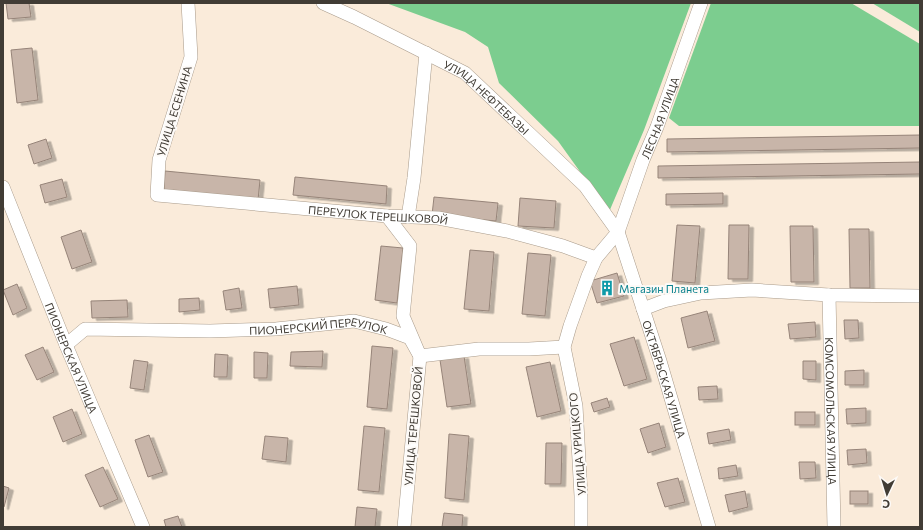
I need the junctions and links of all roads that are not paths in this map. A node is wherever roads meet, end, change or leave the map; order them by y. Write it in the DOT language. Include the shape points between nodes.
graph roads {
  1 [pos="188,3"];
  2 [pos="323,3"];
  3 [pos="701,3"];
  4 [pos="426,53"];
  5 [pos="3,186"];
  6 [pos="156,195"];
  7 [pos="387,216"];
  8 [pos="408,217"];
  9 [pos="618,232"];
  10 [pos="596,258"];
  11 [pos="829,295"];
  12 [pos="920,296"];
  13 [pos="643,309"];
  14 [pos="66,345"];
  15 [pos="564,347"];
  16 [pos="420,356"];
  17 [pos="144,527"];
  18 [pos="404,527"];
  19 [pos="581,527"];
  20 [pos="709,527"];
  21 [pos="834,527"];
  1 -- 6 [label="street, УЛИЦА ЕСЕНИНА" via="191,57 159,160"];
  2 -- 4 [label="street, УЛИЦА НЕФТЕБАЗЫ"];
  3 -- 9 [label="street, ЛЕСНАЯ УЛИЦА"];
  4 -- 8 [label="street"];
  4 -- 9 [label="street, УЛИЦА НЕФТЕБАЗЫ" via="465,73 585,186"];
  5 -- 14 [label="street, ПИОНЕРСКАЯ УЛИЦА"];
  6 -- 7 [label="street, ПЕРЕУЛОК ТЕРЕШКОВОЙ"];
  7 -- 8 [label="street, ПЕРЕУЛОК ТЕРЕШКОВОЙ"];
  7 -- 16 [label="street, УЛИЦА ТЕРЕШКОВОЙ" via="410,246 403,316"];
  8 -- 10 [label="street, ПЕРЕУЛОК ТЕРЕШКОВОЙ" via="438,218 507,232 563,246"];
  9 -- 10 [label="street, УЛИЦА УРИЦКОГО"];
  9 -- 13 [label="street, ОКТЯБРЬСКАЯ УЛИЦА"];
  10 -- 15 [label="street, УЛИЦА УРИЦКОГО"];
  11 -- 12 [label="street"];
  11 -- 13 [label="street" via="752,290 700,293 664,301"];
  11 -- 21 [label="street, КОМСОМОЛЬСКАЯ УЛИЦА"];
  13 -- 20 [label="street, ОКТЯБРЬСКАЯ УЛИЦА"];
  14 -- 16 [label="street, ПИОНЕРСКИЙ ПЕРЕУЛОК" via="85,329 210,331 354,321 410,338"];
  14 -- 17 [label="street, ПИОНЕРСКАЯ УЛИЦА"];
  15 -- 16 [label="street" via="478,349"];
  15 -- 19 [label="street, УЛИЦА УРИЦКОГО" via="576,406"];
  16 -- 18 [label="street, УЛИЦА ТЕРЕШКОВОЙ"];
}
